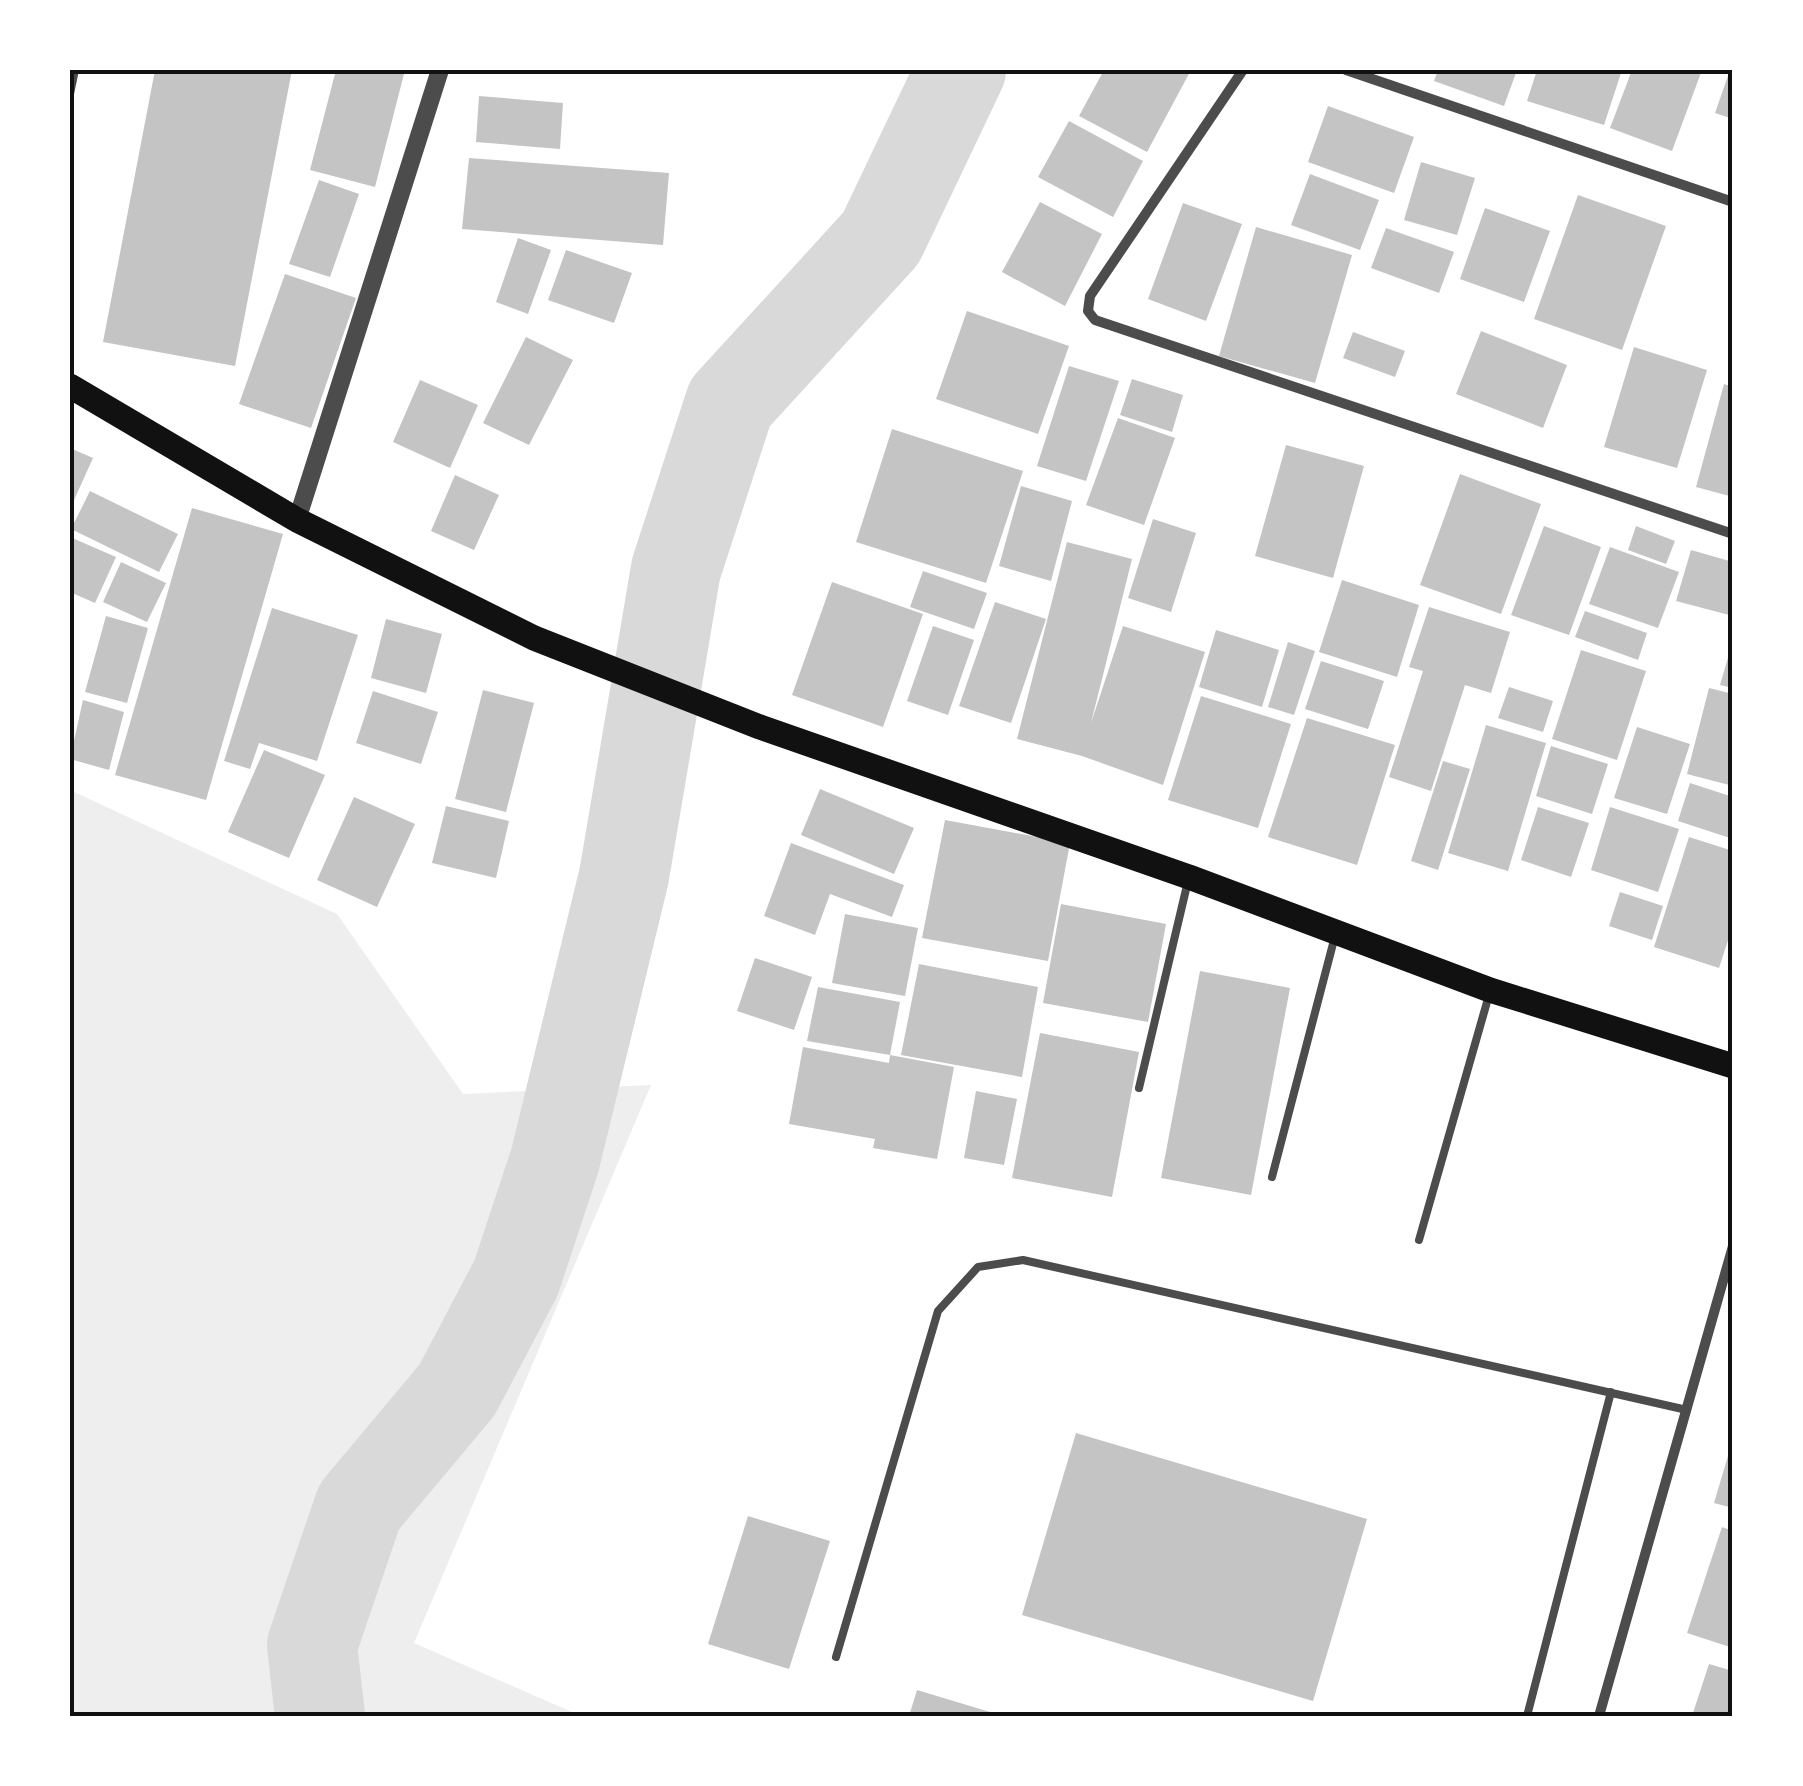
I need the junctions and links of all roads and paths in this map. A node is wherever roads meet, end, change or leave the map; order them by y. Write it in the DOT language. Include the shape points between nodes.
graph roads {
  1 [pos="75,70"];
  2 [pos="440,70"];
  3 [pos="1243,70"];
  4 [pos="1346,70"];
  5 [pos="70,94"];
  6 [pos="1733,202"];
  7 [pos="70,386"];
  8 [pos="297,520"];
  9 [pos="1733,534"];
  10 [pos="1189,877"];
  11 [pos="1336,932"];
  12 [pos="1490,990"];
  13 [pos="1733,1066"];
  14 [pos="1139,1088"];
  15 [pos="1272,1177"];
  16 [pos="1419,1240"];
  17 [pos="1733,1246"];
  18 [pos="1610,1392"];
  19 [pos="1687,1410"];
  20 [pos="836,1656"];
  21 [pos="1527,1716"];
  22 [pos="1599,1716"];
  1 -- 5 [label="lane"];
  2 -- 8 [label="street"];
  3 -- 9 [label="street" via="1090,296 1094,320"];
  4 -- 6 [label="street"];
  7 -- 8 [label="main road"];
  8 -- 10 [label="main road" via="534,638 760,727"];
  10 -- 11 [label="main road"];
  10 -- 14 [label="lane"];
  11 -- 12 [label="main road"];
  11 -- 15 [label="lane"];
  12 -- 13 [label="main road"];
  12 -- 16 [label="lane"];
  17 -- 19 [label="street"];
  18 -- 19 [label="lane"];
  18 -- 20 [label="lane" via="1023,1260 978,1267 938,1311"];
  18 -- 21 [label="lane"];
  19 -- 22 [label="street"];
}
